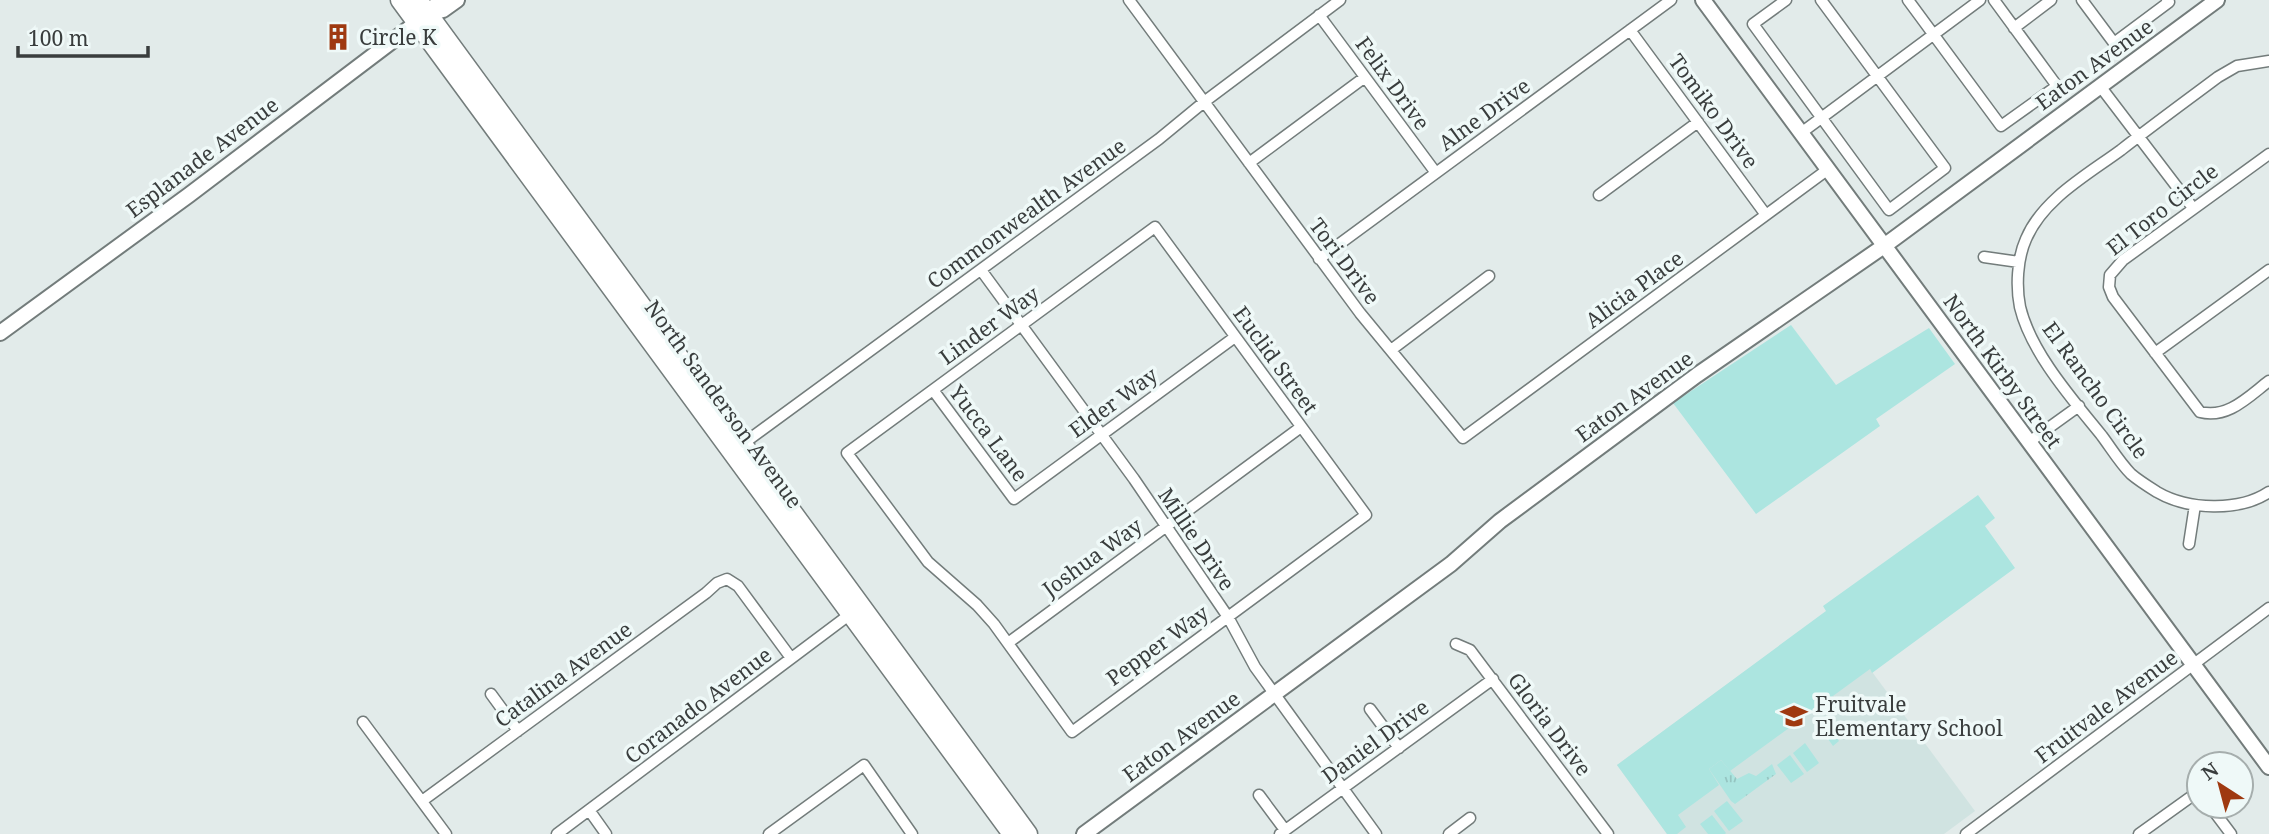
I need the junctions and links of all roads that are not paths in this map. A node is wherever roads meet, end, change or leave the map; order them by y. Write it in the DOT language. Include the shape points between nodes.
graph roads {
  1 [pos="400,0"];
  2 [pos="440,0"];
  3 [pos="457,0"];
  4 [pos="1129,0"];
  5 [pos="1340,0"];
  6 [pos="1671,0"];
  7 [pos="1703,0"];
  8 [pos="1786,0"];
  9 [pos="1821,0"];
  10 [pos="1908,0"];
  11 [pos="1980,0"];
  12 [pos="1994,0"];
  13 [pos="2051,0"];
  14 [pos="2082,0"];
  15 [pos="2167,0"];
  16 [pos="2217,0"];
  17 [pos="421,12"];
  18 [pos="1319,15"];
  19 [pos="2014,27"];
  20 [pos="1630,30"];
  21 [pos="1933,34"];
  22 [pos="2269,61"];
  23 [pos="1877,76"];
  24 [pos="1365,78"];
  25 [pos="2100,86"];
  26 [pos="1204,102"];
  27 [pos="1821,118"];
  28 [pos="1698,122"];
  29 [pos="1801,133"];
  30 [pos="2138,136"];
  31 [pos="2269,154"];
  32 [pos="1249,163"];
  33 [pos="1828,170"];
  34 [pos="1436,173"];
  35 [pos="1599,195"];
  36 [pos="2193,208"];
  37 [pos="1766,215"];
  38 [pos="1154,227"];
  39 [pos="1884,246"];
  40 [pos="1984,257"];
  41 [pos="1319,259"];
  42 [pos="2019,262"];
  43 [pos="981,270"];
  44 [pos="2269,270"];
  45 [pos="1489,276"];
  46 [pos="1022,325"];
  47 [pos="0,333"];
  48 [pos="1235,337"];
  49 [pos="1391,350"];
  50 [pos="2155,354"];
  51 [pos="2269,381"];
  52 [pos="933,390"];
  53 [pos="2079,406"];
  54 [pos="1301,427"];
  55 [pos="1102,434"];
  56 [pos="1463,438"];
  57 [pos="2029,442"];
  58 [pos="737,448"];
  59 [pos="2269,492"];
  60 [pos="1014,499"];
  61 [pos="2195,505"];
  62 [pos="1366,515"];
  63 [pos="1166,527"];
  64 [pos="2189,544"];
  65 [pos="2269,608"];
  66 [pos="856,610"];
  67 [pos="1228,617"];
  68 [pos="1008,643"];
  69 [pos="1456,644"];
  70 [pos="791,658"];
  71 [pos="2193,664"];
  72 [pos="1493,679"];
  73 [pos="491,694"];
  74 [pos="1274,694"];
  75 [pos="1370,709"];
  76 [pos="363,722"];
  77 [pos="518,731"];
  78 [pos="1399,748"];
  79 [pos="2269,767"];
  80 [pos="1342,789"];
  81 [pos="1259,794"];
  82 [pos="422,801"];
  83 [pos="2185,801"];
  84 [pos="589,810"];
  85 [pos="1470,818"];
  86 [pos="1283,832"];
  87 [pos="1972,832"];
  88 [pos="446,834"];
  89 [pos="556,834"];
  90 [pos="606,834"];
  91 [pos="769,834"];
  92 [pos="912,834"];
  93 [pos="1012,834"];
  94 [pos="1028,834"];
  95 [pos="1084,834"];
  96 [pos="1376,834"];
  97 [pos="1449,834"];
  98 [pos="1608,834"];
  99 [pos="2138,834"];
  1 -- 17 [label="highway, North Sanderson Avenue"];
  2 -- 17 [label="street, Esplanade Avenue"];
  3 -- 17 [label="street, Esplanade Avenue" via="443,10"];
  4 -- 26 [label="street, Tori Drive"];
  5 -- 18 [label="street, Commonwealth Avenue"];
  6 -- 20 [label="street, Alne Drive"];
  7 -- 29 [label="street, North Kirby Street"];
  8 -- 27 [label="street" via="1753,24"];
  9 -- 23 [label="street"];
  10 -- 21 [label="street"];
  11 -- 21 [label="street"];
  12 -- 19 [label="street"];
  13 -- 19 [label="street"];
  14 -- 15 [label="street" via="2114,43"];
  16 -- 25 [label="street, Eaton Avenue"];
  17 -- 47 [label="street, Esplanade Avenue" via="189,195"];
  17 -- 58 [label="highway, North Sanderson Avenue"];
  18 -- 24 [label="street, Felix Drive"];
  18 -- 26 [label="street, Commonwealth Avenue"];
  19 -- 21 [label="street" via="2057,86 2001,126"];
  20 -- 28 [label="street, Tomiko Drive"];
  20 -- 34 [label="street, Alne Drive"];
  21 -- 23 [label="street"];
  22 -- 30 [label="street, El Rancho Circle" via="2237,66"];
  23 -- 27 [label="street"];
  23 -- 27 [label="street" via="1945,168 1889,210"];
  24 -- 32 [label="street"];
  24 -- 34 [label="street, Felix Drive"];
  25 -- 30 [label="street"];
  25 -- 39 [label="street, Eaton Avenue"];
  26 -- 32 [label="street, Tori Drive"];
  26 -- 43 [label="street, Commonwealth Avenue"];
  27 -- 29 [label="street"];
  28 -- 35 [label="street"];
  28 -- 37 [label="street, Tomiko Drive"];
  29 -- 33 [label="street, North Kirby Street"];
  30 -- 36 [label="street"];
  30 -- 42 [label="street, El Rancho Circle" via="2056,197 2034,223"];
  31 -- 36 [label="street, El Toro Circle"];
  32 -- 41 [label="street, Tori Drive"];
  33 -- 37 [label="street, Alicia Place"];
  33 -- 39 [label="street, North Kirby Street"];
  34 -- 41 [label="street, Alne Drive"];
  36 -- 50 [label="street, El Toro Circle" via="2123,260 2110,275 2113,297"];
  37 -- 56 [label="street, Alicia Place"];
  38 -- 46 [label="street, Linder Way"];
  38 -- 48 [label="street, Euclid Street"];
  39 -- 57 [label="street, North Kirby Street"];
  39 -- 74 [label="street, Eaton Avenue" via="1686,383"];
  40 -- 42 [label="street"];
  41 -- 49 [label="street, Tori Drive"];
  42 -- 53 [label="street, El Rancho Circle" via="2025,321 2038,349"];
  43 -- 46 [label="street, Millie Drive"];
  43 -- 58 [label="street, Commonwealth Avenue"];
  44 -- 50 [label="street"];
  45 -- 49 [label="street"];
  46 -- 52 [label="street, Linder Way"];
  46 -- 55 [label="street, Millie Drive"];
  48 -- 54 [label="street, Euclid Street"];
  48 -- 55 [label="street, Elder Way"];
  49 -- 56 [label="street, Tori Drive"];
  50 -- 51 [label="street, El Toro Circle" via="2200,412 2225,412"];
  52 -- 60 [label="street, Yucca Lane"];
  52 -- 68 [label="street, Linder Way" via="847,453 920,553 985,613"];
  53 -- 57 [label="street"];
  53 -- 61 [label="street, El Rancho Circle" via="2131,473 2158,492"];
  54 -- 62 [label="street, Euclid Street"];
  54 -- 63 [label="street, Joshua Way"];
  55 -- 60 [label="street, Elder Way"];
  55 -- 63 [label="street, Millie Drive"];
  57 -- 71 [label="street, North Kirby Street"];
  58 -- 66 [label="highway, North Sanderson Avenue"];
  59 -- 61 [label="street, El Rancho Circle" via="2248,502"];
  61 -- 64 [label="street"];
  62 -- 67 [label="street, Pepper Way"];
  63 -- 67 [label="street, Millie Drive"];
  63 -- 68 [label="street, Joshua Way"];
  65 -- 71 [label="street, Fruitvale Avenue"];
  66 -- 70 [label="street, Coranado Avenue"];
  66 -- 93 [label="highway, North Sanderson Avenue"];
  66 -- 94 [label="highway, North Sanderson Avenue"];
  67 -- 68 [label="street, Pepper Way" via="1072,732"];
  67 -- 74 [label="street, Millie Drive"];
  69 -- 72 [label="street, Gloria Drive" via="1470,650"];
  70 -- 77 [label="street, Catalina Avenue" via="738,586 727,579"];
  70 -- 84 [label="street, Coranado Avenue"];
  71 -- 79 [label="street, North Kirby Street"];
  71 -- 87 [label="street, Fruitvale Avenue"];
  72 -- 78 [label="street, Daniel Drive"];
  72 -- 98 [label="street, Gloria Drive"];
  73 -- 77 [label="street"];
  74 -- 80 [label="street, Millie Drive"];
  74 -- 95 [label="street, Eaton Avenue"];
  75 -- 78 [label="street"];
  76 -- 82 [label="street"];
  77 -- 82 [label="street, Catalina Avenue"];
  78 -- 80 [label="street, Daniel Drive"];
  80 -- 86 [label="street, Daniel Drive"];
  80 -- 96 [label="street, Millie Drive"];
  81 -- 86 [label="street"];
  82 -- 88 [label="street"];
  83 -- 99 [label="street"];
  84 -- 89 [label="street, Coranado Avenue"];
  84 -- 90 [label="street"];
  85 -- 97 [label="street"];
  91 -- 92 [label="street" via="864,765"];
}
